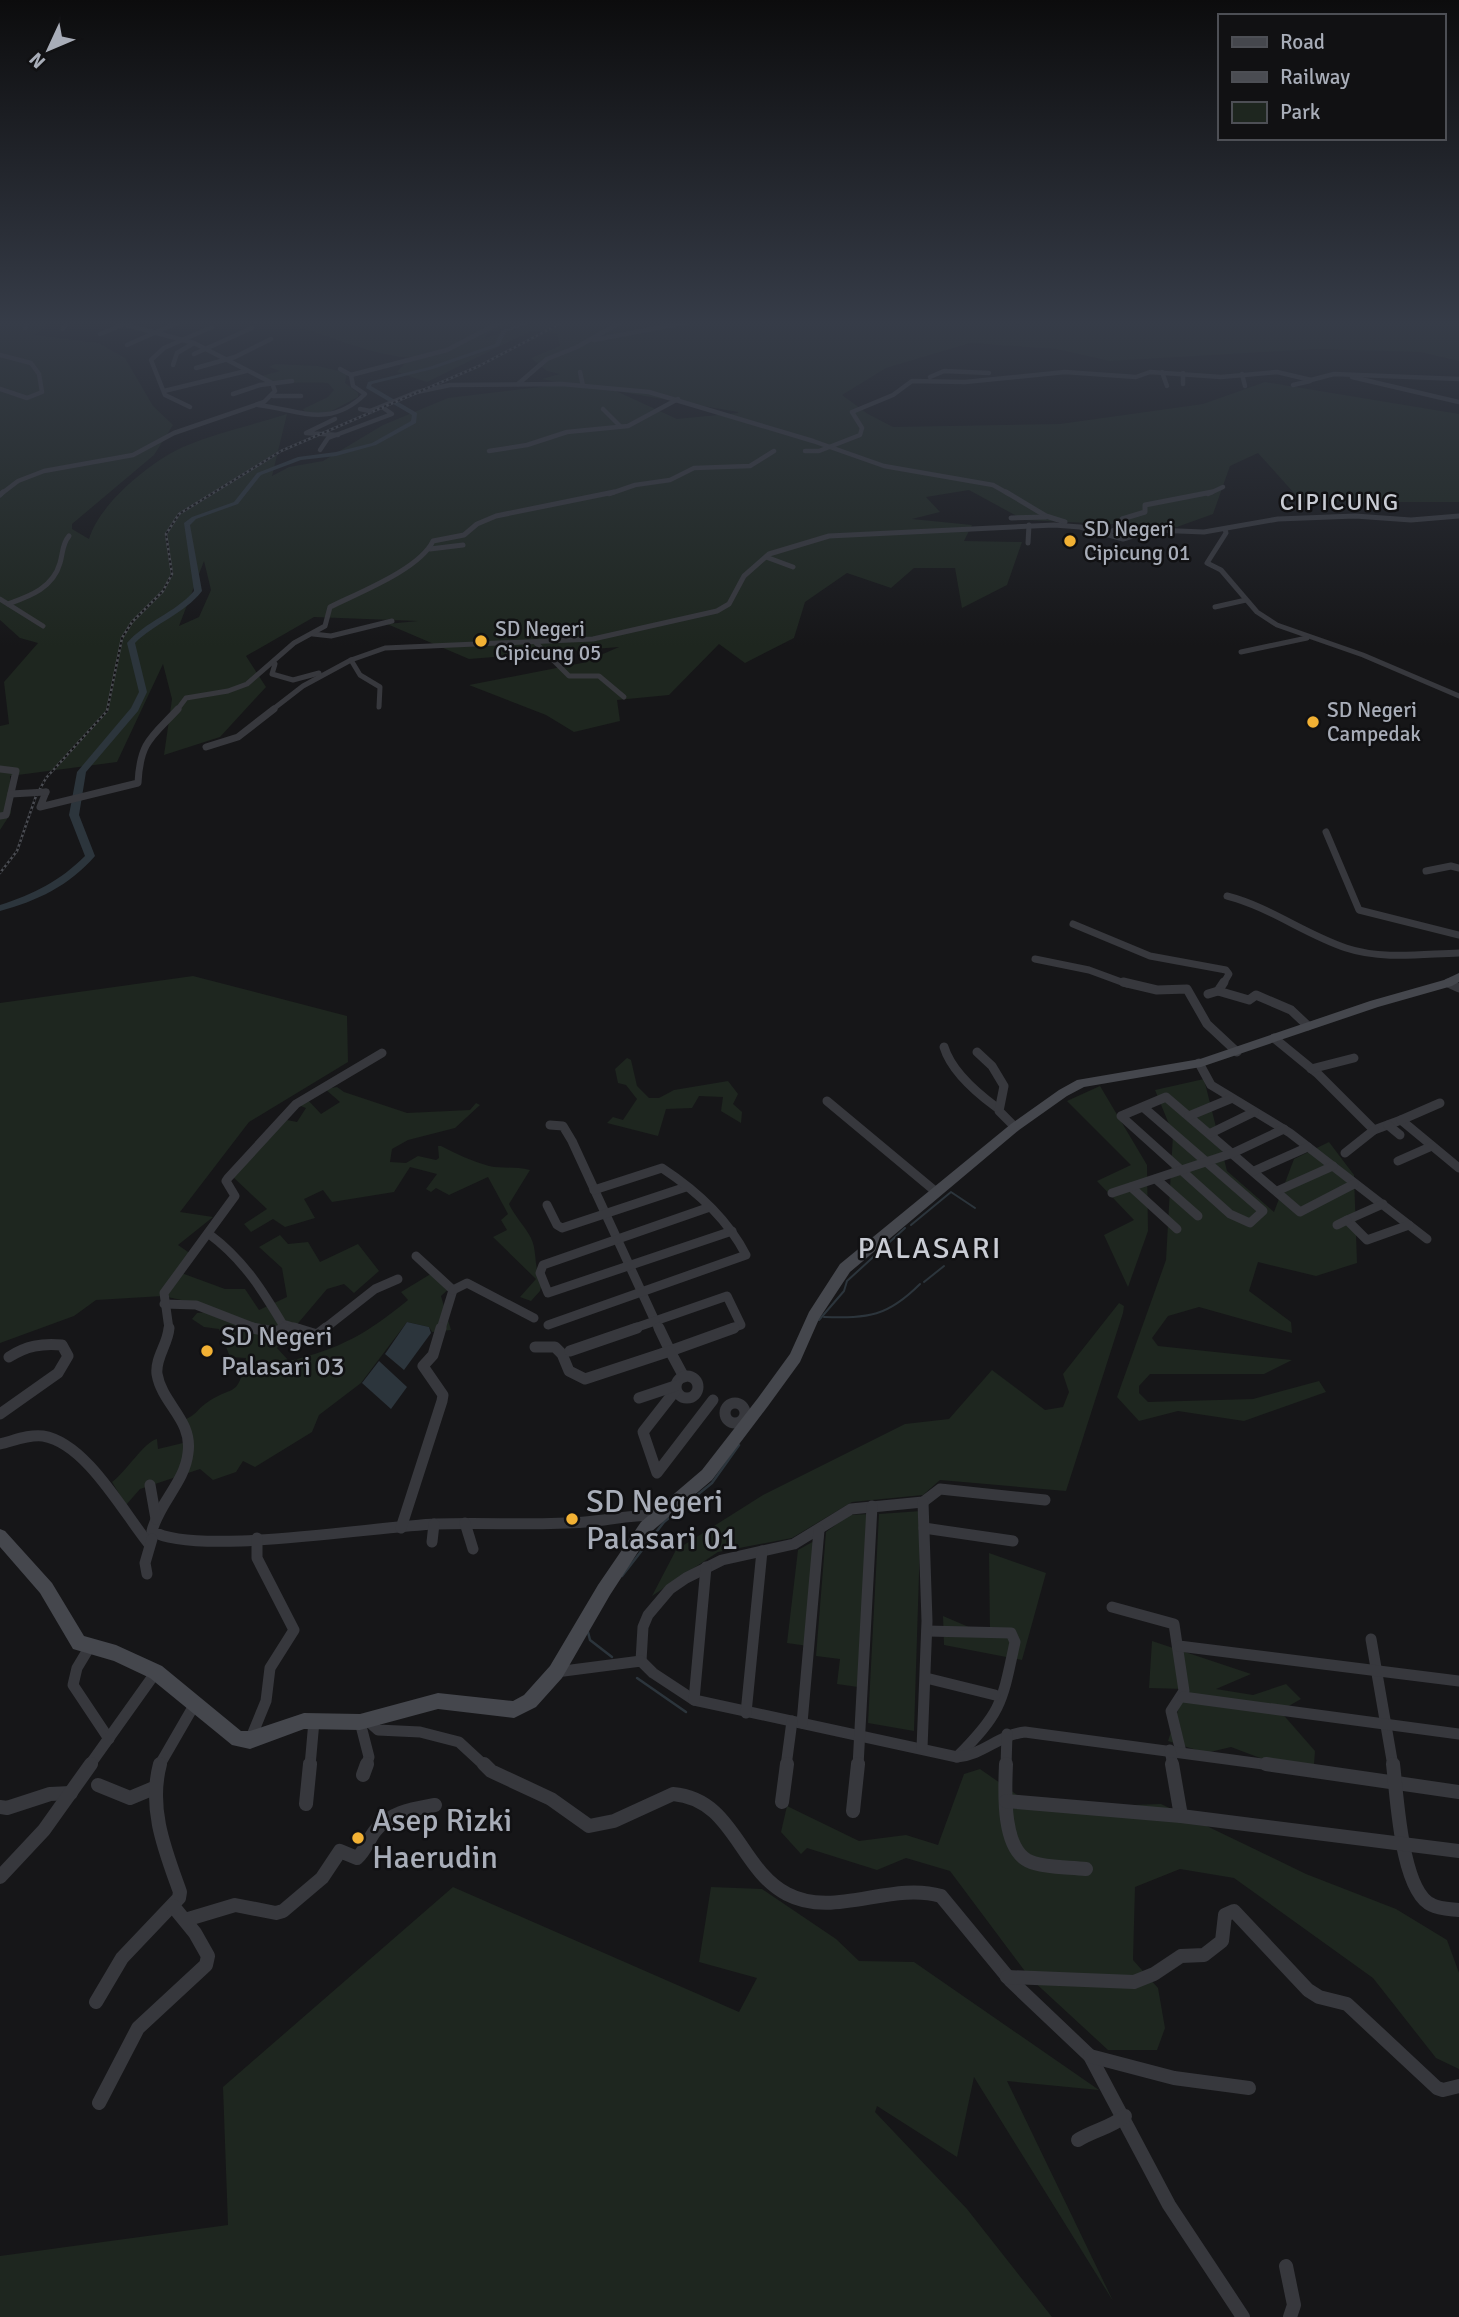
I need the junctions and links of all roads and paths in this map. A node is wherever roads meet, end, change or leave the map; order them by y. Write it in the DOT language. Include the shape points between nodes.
graph roads {
  1 [pos="183,430"];
  2 [pos="312,430"];
  3 [pos="351,430"];
  4 [pos="584,430"];
  5 [pos="777,430"];
  6 [pos="861,430"];
  7 [pos="338,435"];
  8 [pos="831,447"];
  9 [pos="320,450"];
  10 [pos="489,451"];
  11 [pos="774,451"];
  12 [pos="805,451"];
  13 [pos="1223,487"];
  14 [pos="0,495"];
  15 [pos="1459,516"];
  16 [pos="1011,517"];
  17 [pos="1030,517"];
  18 [pos="1048,517"];
  19 [pos="1028,526"];
  20 [pos="1080,527"];
  21 [pos="1224,529"];
  22 [pos="1105,534"];
  23 [pos="69,536"];
  24 [pos="1028,543"];
  25 [pos="463,545"];
  26 [pos="430,549"];
  27 [pos="766,557"];
  28 [pos="793,567"];
  29 [pos="0,599"];
  30 [pos="1246,600"];
  31 [pos="8,604"];
  32 [pos="1215,607"];
  33 [pos="392,621"];
  34 [pos="43,626"];
  35 [pos="313,634"];
  36 [pos="1312,638"];
  37 [pos="535,642"];
  38 [pos="1241,652"];
  39 [pos="276,660"];
  40 [pos="351,660"];
  41 [pos="340,666"];
  42 [pos="1459,696"];
  43 [pos="624,697"];
  44 [pos="379,707"];
  45 [pos="206,747"];
  46 [pos="0,769"];
  47 [pos="11,793"];
  48 [pos="0,817"];
  49 [pos="1326,832"];
  50 [pos="1459,868"];
  51 [pos="1426,871"];
  52 [pos="1227,896"];
  53 [pos="1073,924"];
  54 [pos="1459,935"];
  55 [pos="1459,953"];
  56 [pos="1035,959"];
  57 [pos="1455,983"];
  58 [pos="1218,991"];
  59 [pos="1209,994"];
  60 [pos="1308,1026"];
  61 [pos="1274,1038"];
  62 [pos="944,1047"];
  63 [pos="977,1052"];
  64 [pos="1237,1052"];
  65 [pos="382,1053"];
  66 [pos="1354,1058"];
  67 [pos="1199,1063"];
  68 [pos="1311,1069"];
  69 [pos="1230,1099"];
  70 [pos="827,1101"];
  71 [pos="1440,1103"];
  72 [pos="996,1107"];
  73 [pos="1143,1107"];
  74 [pos="1254,1112"];
  75 [pos="1189,1116"];
  76 [pos="1401,1120"];
  77 [pos="550,1125"];
  78 [pos="1388,1125"];
  79 [pos="1015,1128"];
  80 [pos="1284,1129"];
  81 [pos="1374,1130"];
  82 [pos="1211,1133"];
  83 [pos="1400,1135"];
  84 [pos="1432,1146"];
  85 [pos="1308,1147"];
  86 [pos="1233,1153"];
  87 [pos="1345,1153"];
  88 [pos="1398,1161"];
  89 [pos="1206,1162"];
  90 [pos="1333,1166"];
  91 [pos="1459,1168"];
  92 [pos="1181,1171"];
  93 [pos="1254,1171"];
  94 [pos="1156,1179"];
  95 [pos="1354,1184"];
  96 [pos="686,1187"];
  97 [pos="1130,1187"];
  98 [pos="594,1190"];
  99 [pos="935,1191"];
  100 [pos="1277,1191"];
  101 [pos="1112,1193"];
  102 [pos="1383,1204"];
  103 [pos="547,1205"];
  104 [pos="710,1207"];
  105 [pos="605,1214"];
  106 [pos="1198,1216"];
  107 [pos="1409,1225"];
  108 [pos="1178,1229"];
  109 [pos="732,1231"];
  110 [pos="209,1234"];
  111 [pos="1427,1239"];
  112 [pos="617,1240"];
  113 [pos="416,1256"];
  114 [pos="630,1266"];
  115 [pos="398,1279"];
  116 [pos="453,1290"];
  117 [pos="642,1294"];
  118 [pos="164,1304"];
  119 [pos="534,1318"];
  120 [pos="656,1322"];
  121 [pos="286,1325"];
  122 [pos="548,1325"];
  123 [pos="805,1332"];
  124 [pos="535,1347"];
  125 [pos="570,1351"];
  126 [pos="670,1351"];
  127 [pos="9,1357"];
  128 [pos="684,1377"];
  129 [pos="675,1388"];
  130 [pos="697,1392"];
  131 [pos="639,1398"];
  132 [pos="713,1400"];
  133 [pos="0,1414"];
  134 [pos="745,1419"];
  135 [pos="0,1444"];
  136 [pos="150,1485"];
  137 [pos="1045,1500"];
  138 [pos="923,1502"];
  139 [pos="872,1506"];
  140 [pos="659,1515"];
  141 [pos="156,1519"];
  142 [pos="465,1522"];
  143 [pos="434,1524"];
  144 [pos="401,1528"];
  145 [pos="923,1528"];
  146 [pos="819,1530"];
  147 [pos="0,1536"];
  148 [pos="257,1538"];
  149 [pos="152,1540"];
  150 [pos="1013,1541"];
  151 [pos="432,1542"];
  152 [pos="473,1549"];
  153 [pos="762,1551"];
  154 [pos="706,1567"];
  155 [pos="147,1574"];
  156 [pos="1112,1607"];
  157 [pos="927,1631"];
  158 [pos="1371,1639"];
  159 [pos="1179,1646"];
  160 [pos="89,1648"];
  161 [pos="642,1661"];
  162 [pos="156,1672"];
  163 [pos="556,1672"];
  164 [pos="1378,1672"];
  165 [pos="926,1678"];
  166 [pos="1459,1681"];
  167 [pos="995,1695"];
  168 [pos="1183,1697"];
  169 [pos="694,1700"];
  170 [pos="196,1702"];
  171 [pos="746,1713"];
  172 [pos="314,1721"];
  173 [pos="364,1721"];
  174 [pos="797,1722"];
  175 [pos="1388,1724"];
  176 [pos="1007,1734"];
  177 [pos="1459,1734"];
  178 [pos="861,1735"];
  179 [pos="109,1739"];
  180 [pos="250,1740"];
  181 [pos="922,1748"];
  182 [pos="1175,1751"];
  183 [pos="957,1758"];
  184 [pos="363,1775"];
  185 [pos="1394,1782"];
  186 [pos="98,1785"];
  187 [pos="154,1788"];
  188 [pos="1459,1792"];
  189 [pos="71,1793"];
  190 [pos="1006,1801"];
  191 [pos="782,1802"];
  192 [pos="306,1804"];
  193 [pos="435,1805"];
  194 [pos="0,1807"];
  195 [pos="853,1811"];
  196 [pos="1181,1816"];
  197 [pos="1403,1844"];
  198 [pos="1459,1851"];
  199 [pos="1086,1869"];
  200 [pos="0,1877"];
  201 [pos="173,1906"];
  202 [pos="1459,1910"];
  203 [pos="185,1920"];
  204 [pos="1007,1977"];
  205 [pos="96,2002"];
  206 [pos="1090,2056"];
  207 [pos="1459,2086"];
  208 [pos="1249,2088"];
  209 [pos="99,2103"];
  210 [pos="1125,2116"];
  211 [pos="1078,2140"];
  212 [pos="1286,2266"];
  213 [pos="1243,2317"];
  214 [pos="1290,2317"];
  1 -- 14 [label="street" via="133,455 36,473"];
  2 -- 7 [label="street" via="306,433"];
  3 -- 7 [label="street"];
  4 -- 10 [label="street"];
  5 -- 8 [label="street"];
  6 -- 8 [label="street"];
  7 -- 9 [label="street" via="328,438"];
  8 -- 12 [label="street"];
  8 -- 18 [label="street" via="906,471 993,485"];
  11 -- 26 [label="street" via="750,467 694,468 670,480 604,496 496,516 464,535 433,541"];
  13 -- 22 [label="street" via="1206,495 1144,505 1145,512 1122,519 1126,525"];
  15 -- 21 [label="street" via="1278,519"];
  16 -- 17 [label="street"];
  17 -- 18 [label="street"];
  17 -- 19 [label="street"];
  18 -- 20 [label="street"];
  19 -- 20 [label="street"];
  19 -- 24 [label="street"];
  19 -- 27 [label="street" via="834,535"];
  20 -- 22 [label="street"];
  21 -- 22 [label="street" via="1153,530 1123,538"];
  21 -- 30 [label="street" via="1226,533 1208,563 1222,570"];
  23 -- 31 [label="street" via="63,542 60,570 53,581"];
  25 -- 26 [label="street"];
  26 -- 35 [label="street" via="410,566 330,607 327,624"];
  27 -- 28 [label="street"];
  27 -- 37 [label="street" via="744,576 729,604 717,611 593,639"];
  29 -- 31 [label="street"];
  30 -- 32 [label="street"];
  30 -- 36 [label="street" via="1270,622"];
  31 -- 34 [label="street"];
  33 -- 35 [label="street" via="374,622 328,639"];
  35 -- 39 [label="street"];
  36 -- 38 [label="street"];
  36 -- 42 [label="street" via="1363,654"];
  37 -- 40 [label="street" via="392,646"];
  37 -- 43 [label="street" via="569,676 598,676"];
  39 -- 41 [label="street" via="272,674 293,680"];
  39 -- 47 [label="street, bridge" via="247,684 186,698 180,709 145,739 138,783 40,807 46,792"];
  40 -- 41 [label="street"];
  40 -- 44 [label="street" via="359,667 359,675 380,687"];
  41 -- 45 [label="street" via="294,692 250,731"];
  46 -- 47 [label="street" via="16,771"];
  47 -- 48 [label="street" via="6,815"];
  49 -- 54 [label="street" via="1359,911"];
  50 -- 51 [label="street"];
  52 -- 55 [label="street" via="1265,905 1361,952 1385,956"];
  53 -- 58 [label="street" via="1150,956 1226,970 1228,976"];
  56 -- 64 [label="street" via="1157,990 1187,989 1207,1024"];
  57 -- 60 [label="main road"];
  58 -- 59 [label="street"];
  58 -- 60 [label="street" via="1249,1000 1256,995 1291,1010"];
  60 -- 61 [label="main road"];
  61 -- 64 [label="main road"];
  61 -- 68 [label="street"];
  62 -- 72 [label="street" via="972,1090"];
  63 -- 72 [label="street" via="1004,1086"];
  64 -- 67 [label="main road"];
  65 -- 110 [label="street" via="296,1104 228,1178 235,1196"];
  66 -- 68 [label="street"];
  67 -- 69 [label="street" via="1211,1085"];
  67 -- 79 [label="main road" via="1081,1083"];
  68 -- 81 [label="street"];
  69 -- 74 [label="street"];
  69 -- 75 [label="street"];
  70 -- 99 [label="street"];
  71 -- 76 [label="street"];
  72 -- 79 [label="street"];
  73 -- 75 [label="street" via="1166,1097"];
  73 -- 89 [label="street"];
  73 -- 92 [label="street" via="1121,1116"];
  74 -- 80 [label="street"];
  74 -- 82 [label="street"];
  75 -- 82 [label="street"];
  76 -- 78 [label="street"];
  76 -- 84 [label="street"];
  77 -- 98 [label="street" via="563,1126"];
  78 -- 81 [label="street"];
  78 -- 83 [label="street"];
  79 -- 99 [label="main road"];
  80 -- 85 [label="street"];
  80 -- 86 [label="street"];
  81 -- 87 [label="street"];
  82 -- 86 [label="street"];
  84 -- 88 [label="street"];
  84 -- 91 [label="street"];
  85 -- 90 [label="street"];
  85 -- 93 [label="street"];
  86 -- 89 [label="street"];
  86 -- 93 [label="street"];
  89 -- 92 [label="street"];
  89 -- 92 [label="street" via="1262,1214 1250,1223 1235,1217"];
  90 -- 95 [label="street"];
  90 -- 100 [label="street"];
  92 -- 94 [label="street"];
  93 -- 100 [label="street"];
  94 -- 97 [label="street"];
  94 -- 106 [label="street"];
  95 -- 100 [label="street" via="1300,1212"];
  95 -- 102 [label="street"];
  96 -- 98 [label="street" via="656,1169"];
  96 -- 104 [label="street"];
  96 -- 105 [label="street"];
  97 -- 101 [label="street"];
  97 -- 108 [label="street"];
  98 -- 105 [label="street"];
  99 -- 123 [label="main road" via="845,1268"];
  102 -- 107 [label="street"];
  102 -- 107 [label="street" via="1342,1223 1367,1240"];
  103 -- 105 [label="street" via="562,1228"];
  104 -- 109 [label="street"];
  104 -- 112 [label="street"];
  105 -- 112 [label="street"];
  107 -- 111 [label="street"];
  109 -- 114 [label="street"];
  109 -- 117 [label="street" via="745,1257"];
  110 -- 118 [label="street" via="167,1287"];
  110 -- 121 [label="street" via="251,1272"];
  112 -- 114 [label="street"];
  112 -- 114 [label="street" via="543,1265 540,1273 548,1293"];
  113 -- 116 [label="street"];
  114 -- 117 [label="street"];
  115 -- 121 [label="street" via="375,1289 317,1335"];
  116 -- 119 [label="street" via="467,1283"];
  116 -- 144 [label="street" via="433,1355 423,1366 443,1395"];
  117 -- 120 [label="street"];
  117 -- 122 [label="street"];
  118 -- 121 [label="street" via="203,1305 248,1327 273,1333"];
  118 -- 141 [label="street" via="168,1334 155,1367 160,1385 185,1423 189,1456 187,1468"];
  120 -- 125 [label="street"];
  120 -- 126 [label="street"];
  120 -- 126 [label="street" via="727,1296 741,1325"];
  123 -- 134 [label="main road" via="795,1358"];
  124 -- 126 [label="street" via="555,1348 569,1371 585,1379"];
  126 -- 128 [label="street"];
  127 -- 133 [label="street" via="42,1342 62,1345 68,1356 60,1373 20,1396"];
  128 -- 129 [label="street"];
  128 -- 130 [label="street" via="697,1382"];
  129 -- 130 [label="street" via="684,1398"];
  129 -- 131 [label="street"];
  129 -- 132 [label="street" via="643,1432 657,1473"];
  130 -- 132 [label="street"];
  132 -- 134 [label="street" via="726,1408 741,1406"];
  134 -- 140 [label="main road" via="707,1475"];
  135 -- 149 [label="street" via="41,1436 61,1440"];
  136 -- 141 [label="street"];
  137 -- 138 [label="street" via="940,1489"];
  138 -- 139 [label="street"];
  138 -- 145 [label="street"];
  139 -- 146 [label="street" via="851,1509"];
  139 -- 178 [label="street"];
  140 -- 142 [label="street" via="585,1522"];
  140 -- 163 [label="main road" via="637,1539"];
  141 -- 149 [label="street"];
  142 -- 143 [label="street"];
  142 -- 152 [label="street"];
  143 -- 144 [label="street"];
  143 -- 151 [label="street"];
  144 -- 148 [label="street"];
  145 -- 150 [label="street"];
  145 -- 157 [label="street"];
  146 -- 153 [label="street" via="794,1544"];
  146 -- 174 [label="street"];
  147 -- 160 [label="main road" via="46,1588 79,1643"];
  148 -- 149 [label="street"];
  148 -- 180 [label="street" via="257,1558 294,1630 270,1668 266,1701"];
  149 -- 155 [label="street" via="145,1563"];
  153 -- 154 [label="street"];
  153 -- 171 [label="street"];
  154 -- 161 [label="street" via="670,1589 652,1607 643,1627"];
  154 -- 169 [label="street"];
  156 -- 159 [label="street" via="1171,1621"];
  157 -- 165 [label="street"];
  157 -- 183 [label="street" via="1011,1633 1015,1642 1002,1701 990,1724"];
  158 -- 164 [label="street"];
  159 -- 164 [label="street"];
  159 -- 168 [label="street"];
  160 -- 162 [label="main road" via="116,1653"];
  160 -- 179 [label="street" via="73,1685"];
  161 -- 163 [label="street"];
  161 -- 169 [label="street"];
  162 -- 170 [label="main road"];
  162 -- 179 [label="street"];
  163 -- 173 [label="main road" via="530,1701 514,1710 438,1702"];
  164 -- 166 [label="street"];
  164 -- 175 [label="street"];
  165 -- 167 [label="street"];
  165 -- 181 [label="street"];
  168 -- 175 [label="street"];
  168 -- 182 [label="street" via="1171,1711"];
  169 -- 171 [label="street"];
  170 -- 180 [label="main road" via="238,1739"];
  170 -- 187 [label="street" via="160,1763"];
  171 -- 174 [label="street"];
  172 -- 173 [label="main road"];
  172 -- 180 [label="main road"];
  172 -- 192 [label="street"];
  173 -- 184 [label="street" via="369,1757"];
  173 -- 204 [label="street" via="378,1730 420,1732 459,1742 497,1775 551,1799 589,1826 617,1822 668,1794 681,1794 722,1816 764,1876 800,1899 847,1901 932,1892 951,1906"];
  174 -- 178 [label="street"];
  174 -- 191 [label="street"];
  175 -- 177 [label="street"];
  175 -- 185 [label="street"];
  176 -- 182 [label="street" via="1025,1732"];
  176 -- 183 [label="street" via="970,1756"];
  176 -- 190 [label="street"];
  178 -- 181 [label="street"];
  178 -- 195 [label="street"];
  179 -- 189 [label="street"];
  181 -- 183 [label="street"];
  182 -- 185 [label="street"];
  182 -- 196 [label="street"];
  185 -- 188 [label="street"];
  185 -- 197 [label="street"];
  186 -- 187 [label="street" via="130,1798"];
  187 -- 201 [label="street" via="162,1842 180,1892"];
  189 -- 194 [label="street"];
  189 -- 200 [label="street"];
  190 -- 196 [label="street"];
  190 -- 199 [label="street" via="1009,1836 1022,1859"];
  193 -- 203 [label="street" via="402,1810 375,1831 366,1851 357,1858 340,1852 322,1878 283,1911 235,1905"];
  196 -- 197 [label="street"];
  197 -- 198 [label="street"];
  197 -- 202 [label="street" via="1418,1896 1430,1905"];
  201 -- 203 [label="street"];
  201 -- 205 [label="street" via="122,1958"];
  203 -- 209 [label="street" via="208,1956 206,1965 138,2028"];
  204 -- 206 [label="street"];
  204 -- 207 [label="street" via="1134,1982 1181,1956 1204,1955 1222,1941 1225,1915 1234,1911 1303,1987 1319,1997 1347,2004 1437,2088"];
  206 -- 208 [label="street" via="1206,2085"];
  206 -- 210 [label="street"];
  210 -- 211 [label="street"];
  210 -- 213 [label="street" via="1170,2205"];
  212 -- 214 [label="street" via="1294,2305"];
}
